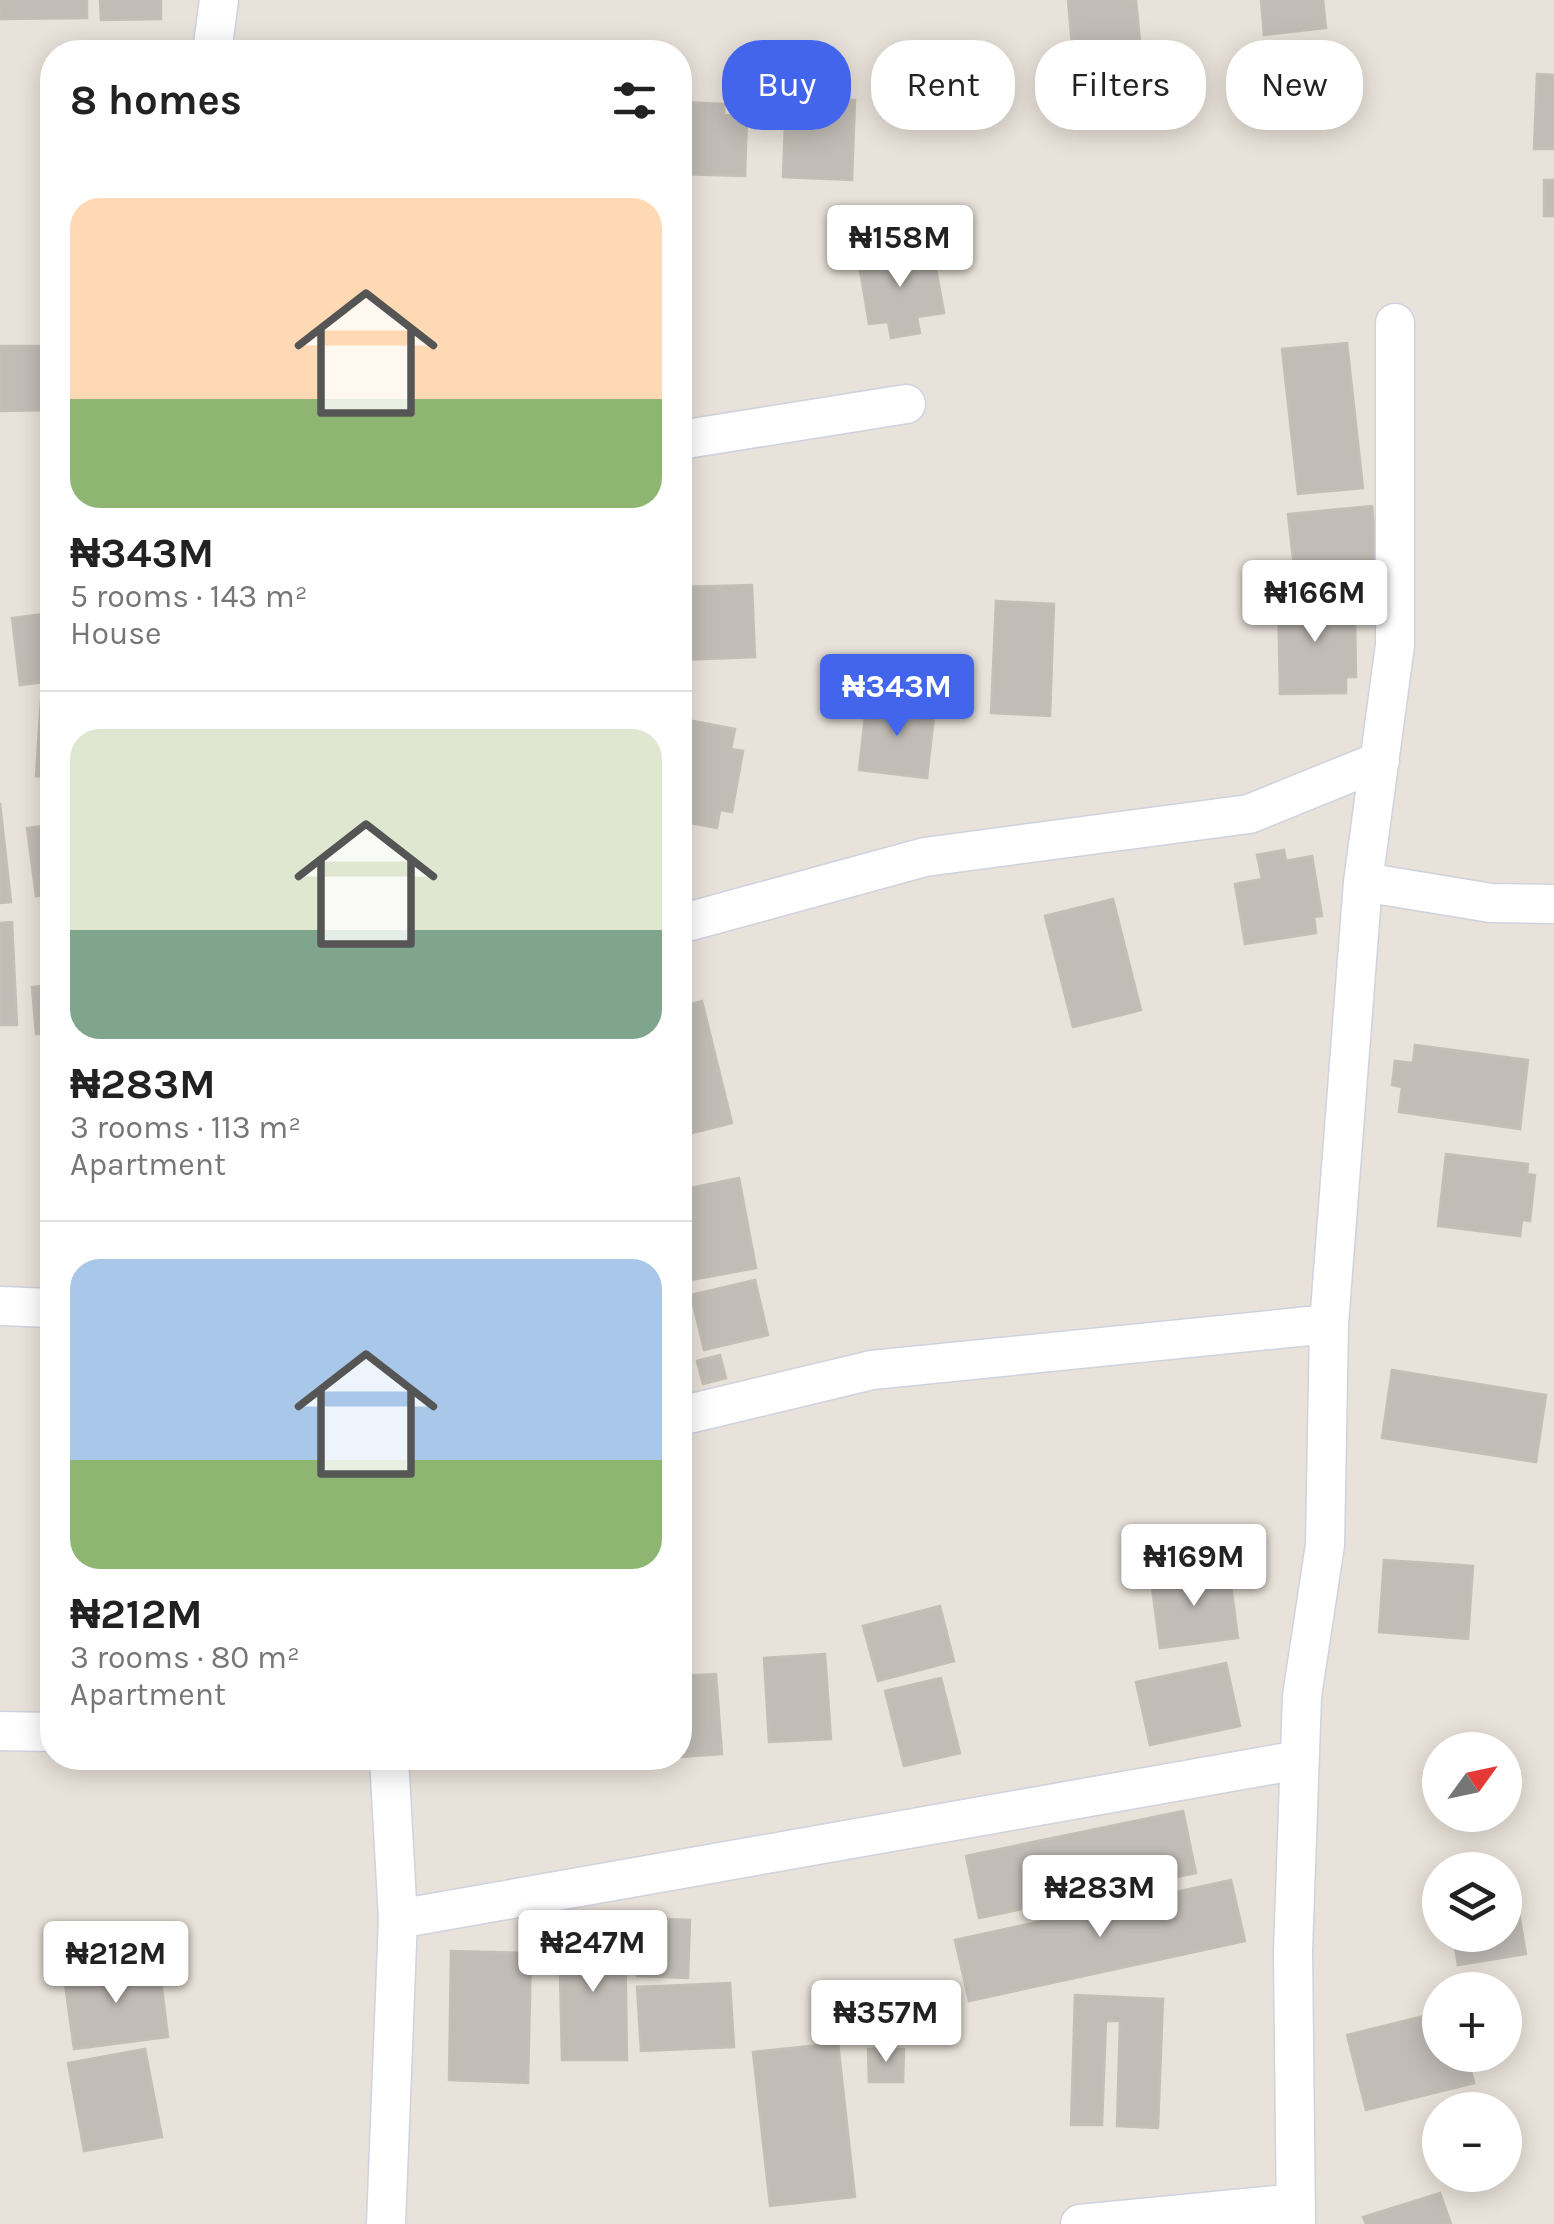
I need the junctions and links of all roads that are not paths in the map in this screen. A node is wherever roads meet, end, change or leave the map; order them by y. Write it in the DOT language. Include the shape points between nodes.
graph roads {
  1 [pos="219,0"];
  2 [pos="214,40"];
  3 [pos="1395,324"];
  4 [pos="906,404"];
  5 [pos="692,438"];
  6 [pos="1380,761"];
  7 [pos="1364,882"];
  8 [pos="1554,904"];
  9 [pos="692,921"];
  10 [pos="0,1306"];
  11 [pos="40,1308"];
  12 [pos="1329,1324"];
  13 [pos="692,1413"];
  14 [pos="0,1731"];
  15 [pos="40,1732"];
  16 [pos="1299,1760"];
  17 [pos="391,1770"];
  18 [pos="398,1920"];
  19 [pos="1296,2213"];
  20 [pos="386,2224"];
  21 [pos="1080,2224"];
  1 -- 2 [label="street"];
  3 -- 6 [label="street" via="1395,645"];
  4 -- 5 [label="street"];
  6 -- 7 [label="street"];
  6 -- 9 [label="street" via="1249,814 925,857"];
  7 -- 8 [label="street" via="1491,903"];
  7 -- 12 [label="street"];
  10 -- 11 [label="street"];
  12 -- 13 [label="street" via="872,1370"];
  12 -- 16 [label="street" via="1324,1545"];
  14 -- 15 [label="street"];
  16 -- 18 [label="street"];
  16 -- 19 [label="street" via="1292,1951"];
  17 -- 18 [label="street"];
  18 -- 20 [label="street"];
  19 -- 21 [label="street"];
}
